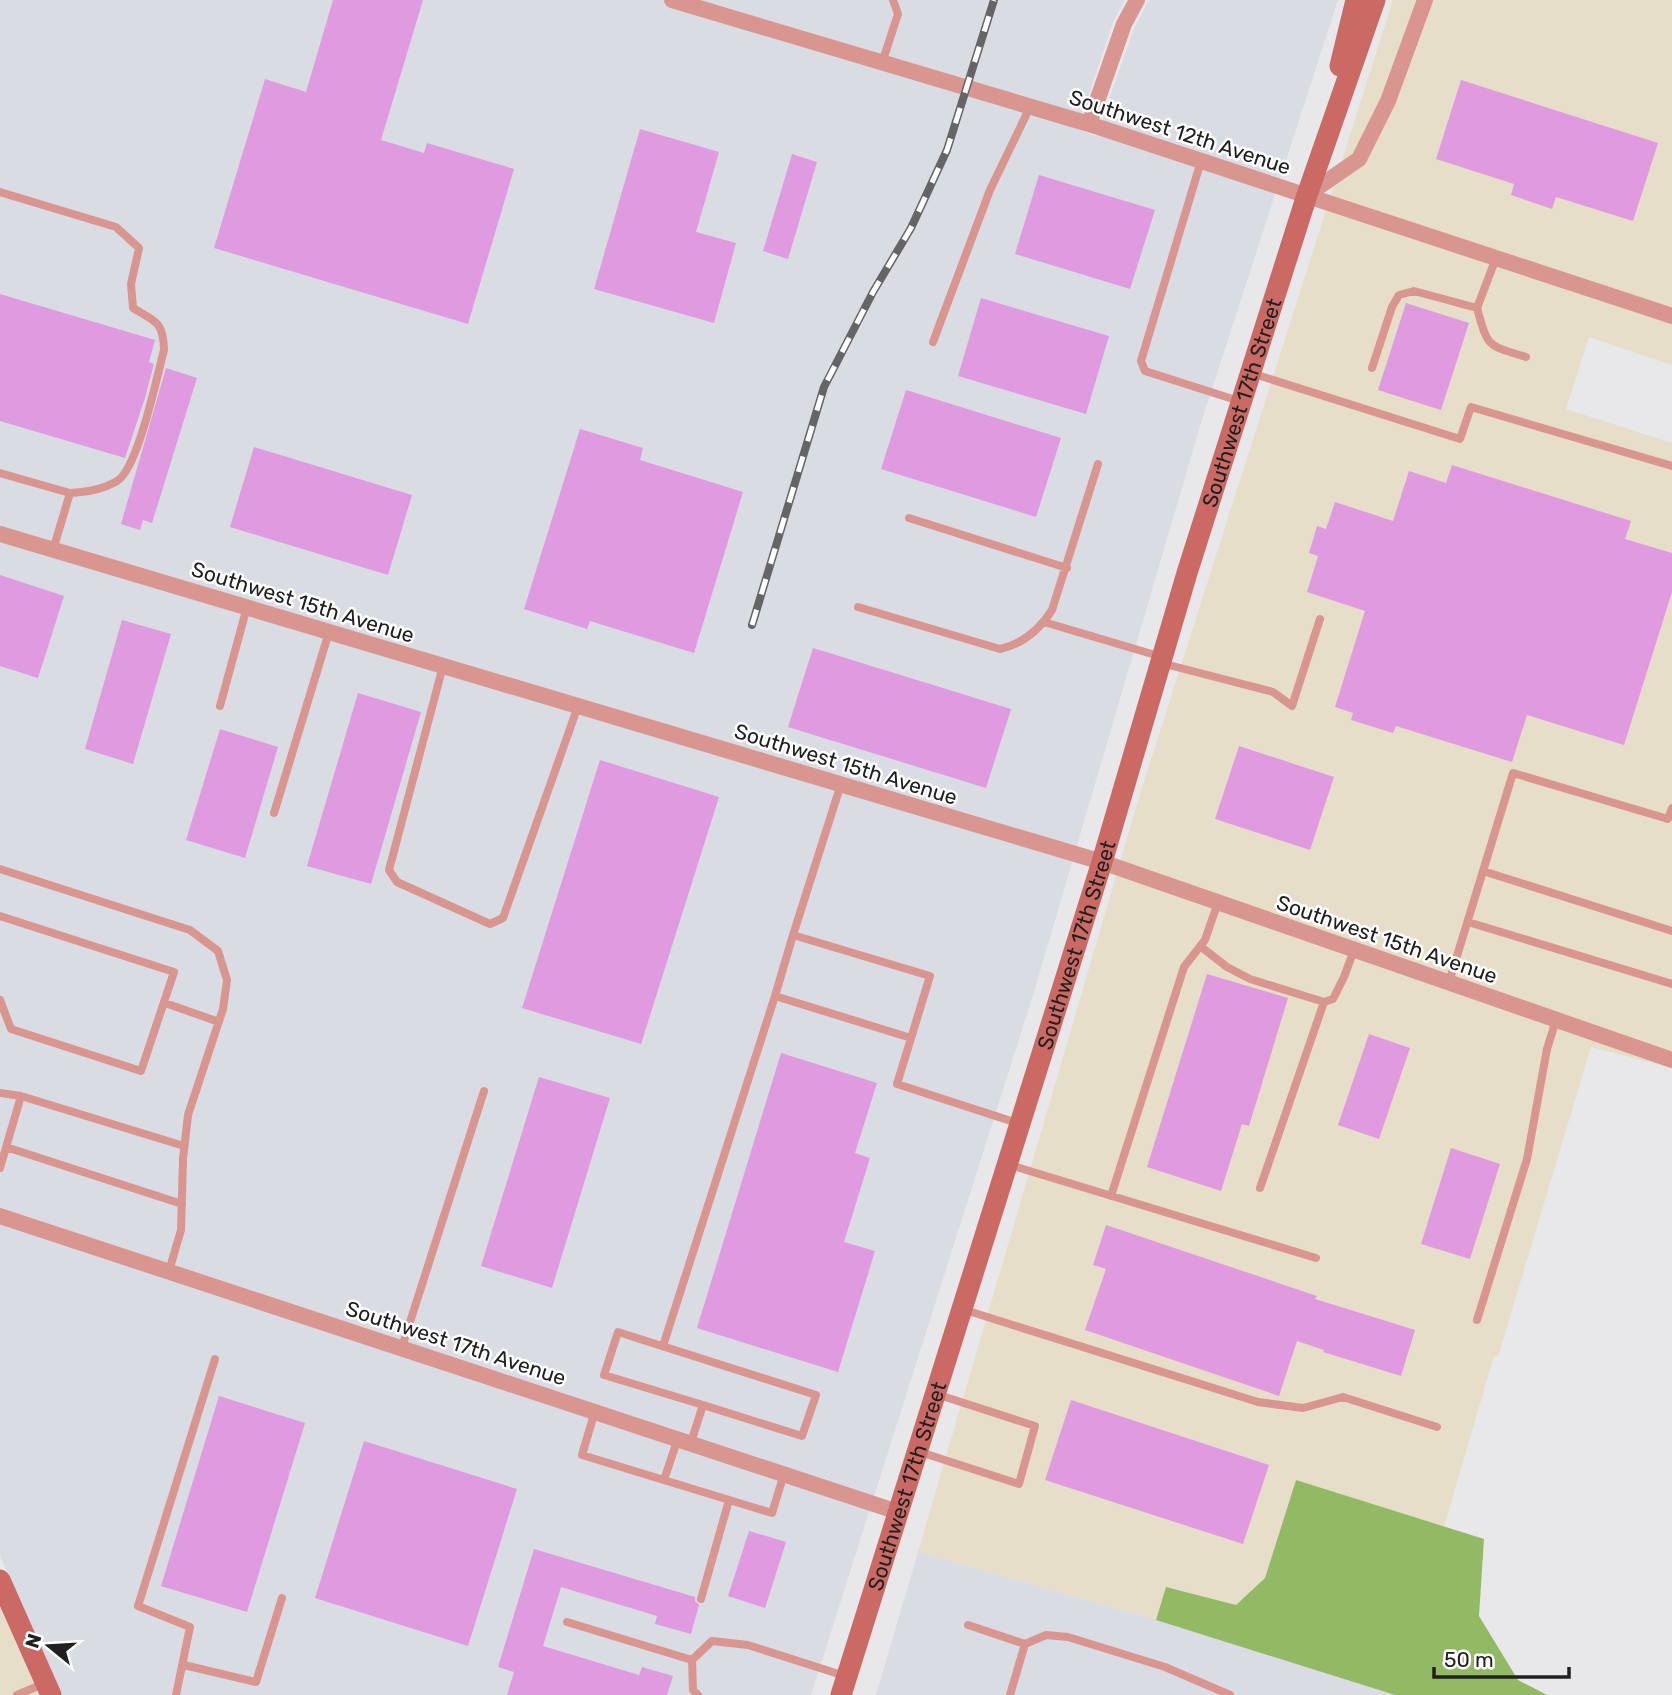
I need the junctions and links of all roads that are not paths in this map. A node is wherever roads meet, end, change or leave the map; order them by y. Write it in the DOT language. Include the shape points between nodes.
graph roads {
  1 [pos="672,0"];
  2 [pos="893,0"];
  3 [pos="1137,0"];
  4 [pos="1356,0"];
  5 [pos="1375,0"];
  6 [pos="1425,0"];
  7 [pos="692,3"];
  8 [pos="882,63"];
  9 [pos="1030,107"];
  10 [pos="1090,124"];
  11 [pos="1201,161"];
  12 [pos="0,192"];
  13 [pos="1307,195"];
  14 [pos="1496,258"];
  15 [pos="1477,308"];
  16 [pos="1672,316"];
  17 [pos="933,342"];
  18 [pos="1527,357"];
  19 [pos="1372,368"];
  20 [pos="1251,373"];
  21 [pos="1242,402"];
  22 [pos="1098,464"];
  23 [pos="1672,466"];
  24 [pos="0,473"];
  25 [pos="70,493"];
  26 [pos="909,518"];
  27 [pos="0,534"];
  28 [pos="53,550"];
  29 [pos="1067,568"];
  30 [pos="247,607"];
  31 [pos="858,607"];
  32 [pos="1320,619"];
  33 [pos="1044,622"];
  34 [pos="330,632"];
  35 [pos="1162,660"];
  36 [pos="443,666"];
  37 [pos="220,706"];
  38 [pos="578,706"];
  39 [pos="841,784"];
  40 [pos="1672,808"];
  41 [pos="274,813"];
  42 [pos="1102,862"];
  43 [pos="0,869"];
  44 [pos="1483,871"];
  45 [pos="1218,902"];
  46 [pos="0,916"];
  47 [pos="1468,922"];
  48 [pos="1672,931"];
  49 [pos="793,935"];
  50 [pos="1200,946"];
  51 [pos="1354,949"];
  52 [pos="1449,982"];
  53 [pos="1672,984"];
  54 [pos="775,996"];
  55 [pos="0,1000"];
  56 [pos="1324,1002"];
  57 [pos="165,1003"];
  58 [pos="1556,1020"];
  59 [pos="219,1022"];
  60 [pos="911,1038"];
  61 [pos="1672,1060"];
  62 [pos="484,1091"];
  63 [pos="0,1093"];
  64 [pos="22,1096"];
  65 [pos="1020,1124"];
  66 [pos="184,1146"];
  67 [pos="6,1147"];
  68 [pos="1007,1164"];
  69 [pos="0,1168"];
  70 [pos="1260,1188"];
  71 [pos="1111,1196"];
  72 [pos="182,1204"];
  73 [pos="0,1216"];
  74 [pos="1316,1258"];
  75 [pos="169,1271"];
  76 [pos="962,1309"];
  77 [pos="1477,1320"];
  78 [pos="663,1346"];
  79 [pos="402,1347"];
  80 [pos="215,1359"];
  81 [pos="935,1394"];
  82 [pos="703,1405"];
  83 [pos="596,1411"];
  84 [pos="1437,1427"];
  85 [pos="685,1440"];
  86 [pos="917,1451"];
  87 [pos="784,1474"];
  88 [pos="664,1480"];
  89 [pos="729,1500"];
  90 [pos="898,1511"];
  91 [pos="0,1580"];
  92 [pos="282,1598"];
  93 [pos="701,1599"];
  94 [pos="5,1607"];
  95 [pos="567,1622"];
  96 [pos="968,1625"];
  97 [pos="1025,1644"];
  98 [pos="692,1660"];
  99 [pos="184,1665"];
  100 [pos="844,1686"];
  101 [pos="48,1689"];
  102 [pos="17,1695"];
  103 [pos="176,1695"];
  104 [pos="698,1695"];
  105 [pos="1010,1695"];
  106 [pos="1230,1695"];
  1 -- 7 [label="street, Southwest 12th Avenue"];
  2 -- 8 [label="lane" via="898,14"];
  3 -- 10 [label="street" via="1124,24"];
  4 -- 13 [label="main road, Southwest 17th Street"];
  5 -- 13 [label="main road, Southwest 17th Street"];
  6 -- 13 [label="street" via="1388,101 1359,159"];
  7 -- 8 [label="street, Southwest 12th Avenue"];
  8 -- 9 [label="street, Southwest 12th Avenue"];
  9 -- 10 [label="street, Southwest 12th Avenue"];
  9 -- 17 [label="lane" via="990,190"];
  10 -- 11 [label="street, Southwest 12th Avenue"];
  11 -- 13 [label="street, Southwest 12th Avenue"];
  11 -- 21 [label="lane" via="1141,360 1145,371"];
  12 -- 25 [label="lane" via="116,227 139,248 131,284 133,308 163,332 164,349 133,457 119,480 94,491"];
  13 -- 14 [label="street, Southwest 12th Avenue"];
  13 -- 20 [label="main road, Southwest 17th Street"];
  14 -- 15 [label="lane"];
  14 -- 16 [label="street, Southwest 12th Avenue"];
  15 -- 18 [label="lane" via="1486,340 1495,348"];
  15 -- 19 [label="lane" via="1414,291 1399,295"];
  20 -- 21 [label="main road, Southwest 17th Street"];
  20 -- 23 [label="lane" via="1460,439 1471,407"];
  21 -- 35 [label="main road, Southwest 17th Street"];
  22 -- 29 [label="lane"];
  24 -- 25 [label="lane"];
  25 -- 28 [label="lane"];
  26 -- 29 [label="lane"];
  27 -- 28 [label="street, Southwest 15th Avenue"];
  28 -- 30 [label="street, Southwest 15th Avenue"];
  29 -- 33 [label="lane"];
  30 -- 34 [label="street, Southwest 15th Avenue"];
  30 -- 37 [label="lane"];
  31 -- 33 [label="lane" via="1000,649 1017,645"];
  32 -- 35 [label="lane" via="1292,706 1273,692"];
  33 -- 35 [label="lane"];
  34 -- 36 [label="street, Southwest 15th Avenue"];
  34 -- 41 [label="lane"];
  35 -- 42 [label="main road, Southwest 17th Street"];
  36 -- 38 [label="street, Southwest 15th Avenue"];
  36 -- 38 [label="lane" via="389,870 397,882 490,924 503,918"];
  38 -- 39 [label="street, Southwest 15th Avenue"];
  39 -- 42 [label="street, Southwest 15th Avenue"];
  39 -- 49 [label="lane"];
  40 -- 44 [label="lane" via="1668,819 1513,773"];
  42 -- 45 [label="street, Southwest 15th Avenue"];
  42 -- 65 [label="main road, Southwest 17th Street"];
  43 -- 59 [label="lane" via="190,930 218,951 227,980"];
  44 -- 47 [label="lane"];
  44 -- 48 [label="lane"];
  45 -- 50 [label="lane"];
  45 -- 51 [label="street, Southwest 15th Avenue"];
  46 -- 57 [label="lane" via="174,972"];
  47 -- 52 [label="lane"];
  47 -- 53 [label="lane"];
  49 -- 54 [label="lane"];
  49 -- 60 [label="lane" via="930,976"];
  50 -- 56 [label="lane" via="1250,979"];
  50 -- 71 [label="lane" via="1184,967"];
  51 -- 52 [label="street, Southwest 15th Avenue"];
  51 -- 56 [label="lane" via="1333,999"];
  52 -- 58 [label="street, Southwest 15th Avenue"];
  54 -- 60 [label="lane"];
  54 -- 78 [label="lane"];
  55 -- 57 [label="lane" via="11,1029 141,1071"];
  56 -- 70 [label="lane"];
  57 -- 59 [label="lane"];
  58 -- 61 [label="street, Southwest 15th Avenue"];
  58 -- 77 [label="lane" via="1546,1049 1527,1159"];
  59 -- 66 [label="lane" via="188,1115"];
  60 -- 65 [label="lane" via="897,1084"];
  62 -- 79 [label="lane"];
  63 -- 64 [label="lane"];
  64 -- 66 [label="lane"];
  64 -- 67 [label="lane"];
  65 -- 68 [label="main road, Southwest 17th Street"];
  66 -- 72 [label="lane"];
  67 -- 69 [label="lane"];
  67 -- 72 [label="lane"];
  68 -- 71 [label="lane"];
  68 -- 76 [label="main road, Southwest 17th Street"];
  71 -- 74 [label="lane"];
  72 -- 75 [label="lane" via="181,1230"];
  73 -- 75 [label="street, Southwest 17th Avenue"];
  75 -- 79 [label="street, Southwest 17th Avenue"];
  76 -- 81 [label="main road, Southwest 17th Street"];
  76 -- 84 [label="lane" via="1258,1402 1303,1408 1343,1397"];
  78 -- 82 [label="lane" via="618,1332 604,1375"];
  78 -- 82 [label="lane" via="816,1395 802,1436"];
  79 -- 83 [label="street, Southwest 17th Avenue"];
  80 -- 99 [label="lane" via="138,1606 190,1627"];
  81 -- 86 [label="main road, Southwest 17th Street"];
  81 -- 86 [label="lane" via="1035,1426 1019,1484"];
  82 -- 85 [label="lane"];
  83 -- 85 [label="street, Southwest 17th Avenue"];
  83 -- 88 [label="lane" via="582,1455"];
  85 -- 87 [label="street, Southwest 17th Avenue"];
  85 -- 88 [label="lane"];
  86 -- 90 [label="main road, Southwest 17th Street"];
  87 -- 89 [label="lane" via="772,1513"];
  87 -- 90 [label="street, Southwest 17th Avenue"];
  88 -- 89 [label="lane"];
  89 -- 93 [label="lane"];
  90 -- 100 [label="main road, Southwest 17th Street"];
  91 -- 94 [label="main road"];
  92 -- 99 [label="lane" via="256,1682"];
  94 -- 101 [label="main road"];
  95 -- 98 [label="lane"];
  96 -- 97 [label="lane"];
  97 -- 105 [label="lane"];
  97 -- 106 [label="lane" via="1046,1635 1068,1637 1165,1667"];
  98 -- 100 [label="lane" via="712,1640 748,1645"];
  98 -- 104 [label="lane" via="693,1690"];
  99 -- 103 [label="lane"];
  101 -- 102 [label="lane"];
}
